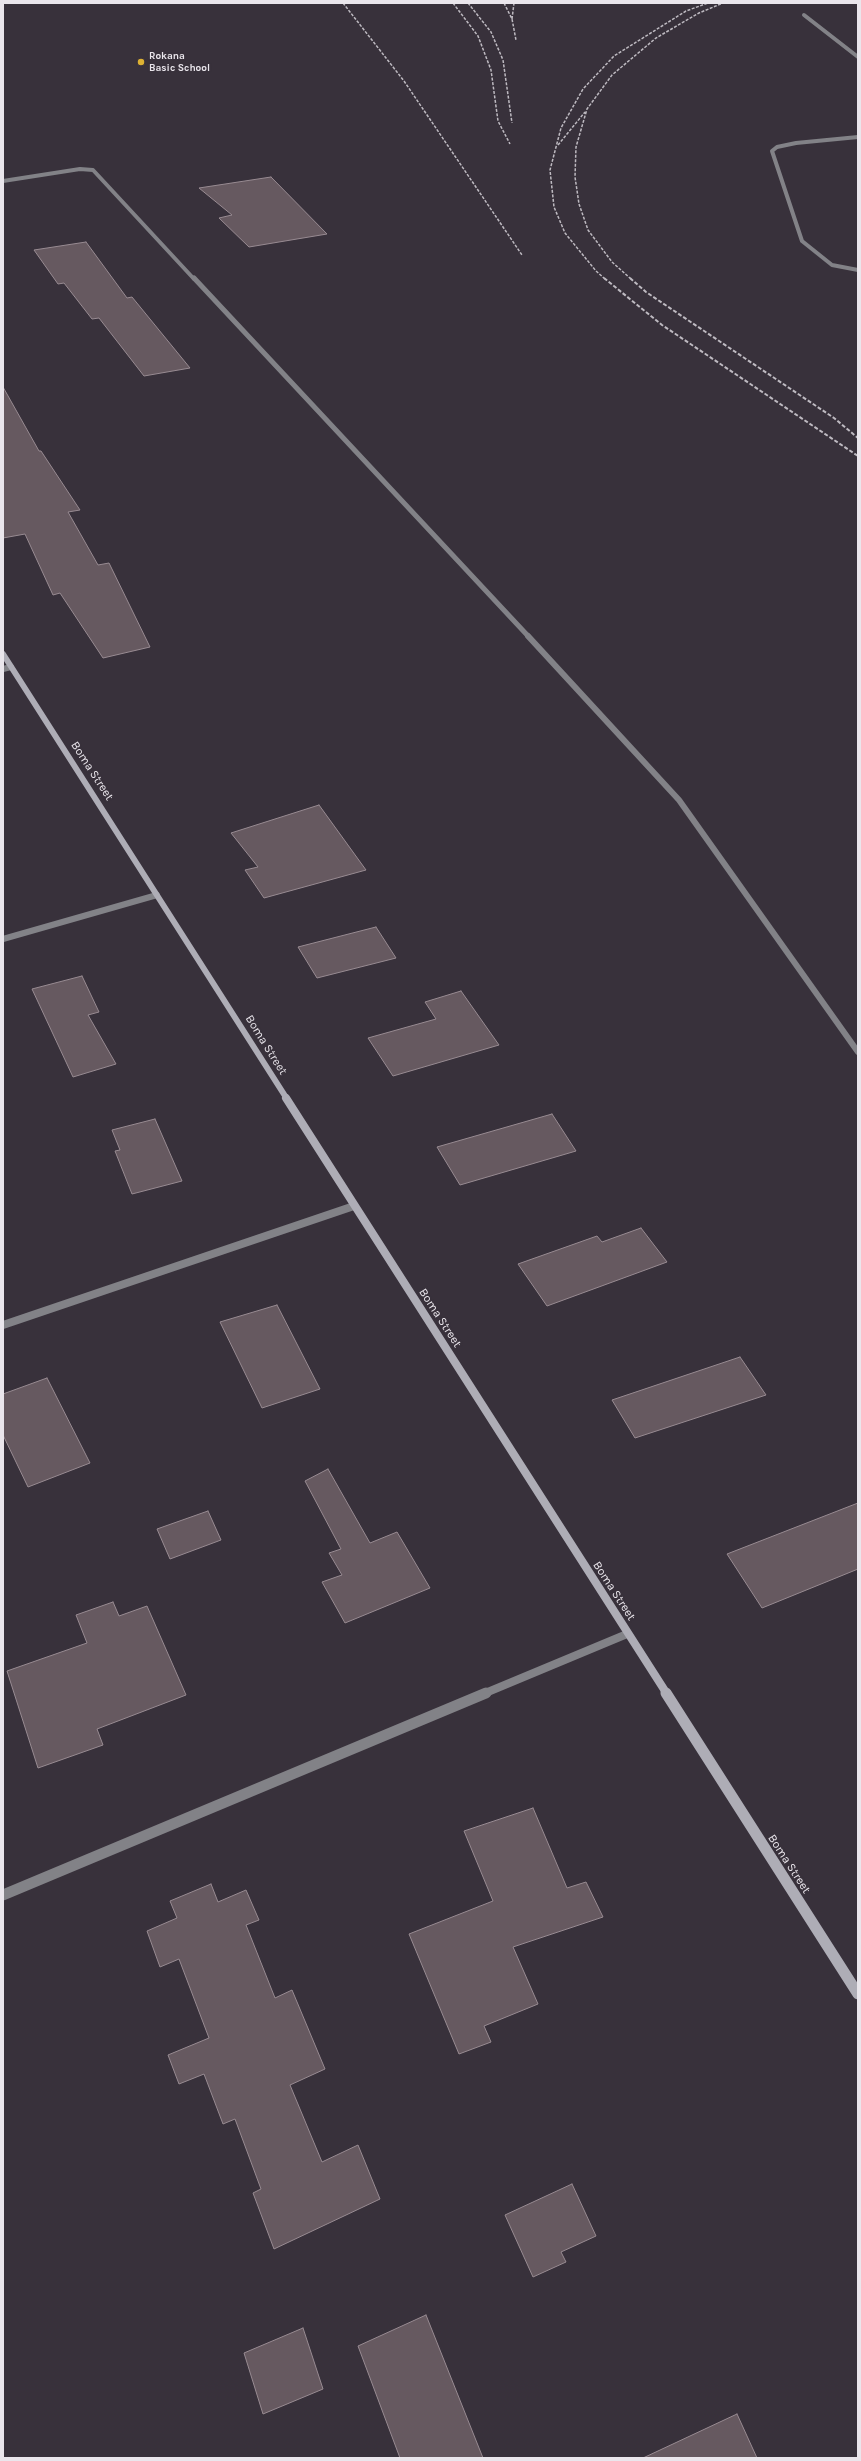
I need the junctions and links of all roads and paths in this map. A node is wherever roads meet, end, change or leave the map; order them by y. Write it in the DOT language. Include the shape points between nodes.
graph roads {
  1 [pos="804,15"];
  2 [pos="858,57"];
  3 [pos="858,137"];
  4 [pos="3,181"];
  5 [pos="858,270"];
  6 [pos="3,654"];
  7 [pos="7,668"];
  8 [pos="157,895"];
  9 [pos="3,939"];
  10 [pos="858,1052"];
  11 [pos="354,1206"];
  12 [pos="3,1324"];
  13 [pos="627,1634"];
  14 [pos="3,1895"];
  15 [pos="858,1994"];
  1 -- 2 [label="street"];
  3 -- 5 [label="street" via="777,146 772,151 802,241 832,265"];
  4 -- 10 [label="street" via="80,169 93,170 651,767 679,800"];
  6 -- 7 [label="street, Boma Street"];
  7 -- 8 [label="street, Boma Street"];
  8 -- 9 [label="street"];
  8 -- 11 [label="street, Boma Street"];
  11 -- 12 [label="street"];
  11 -- 13 [label="street, Boma Street"];
  13 -- 14 [label="street"];
  13 -- 15 [label="street, Boma Street"];
}
